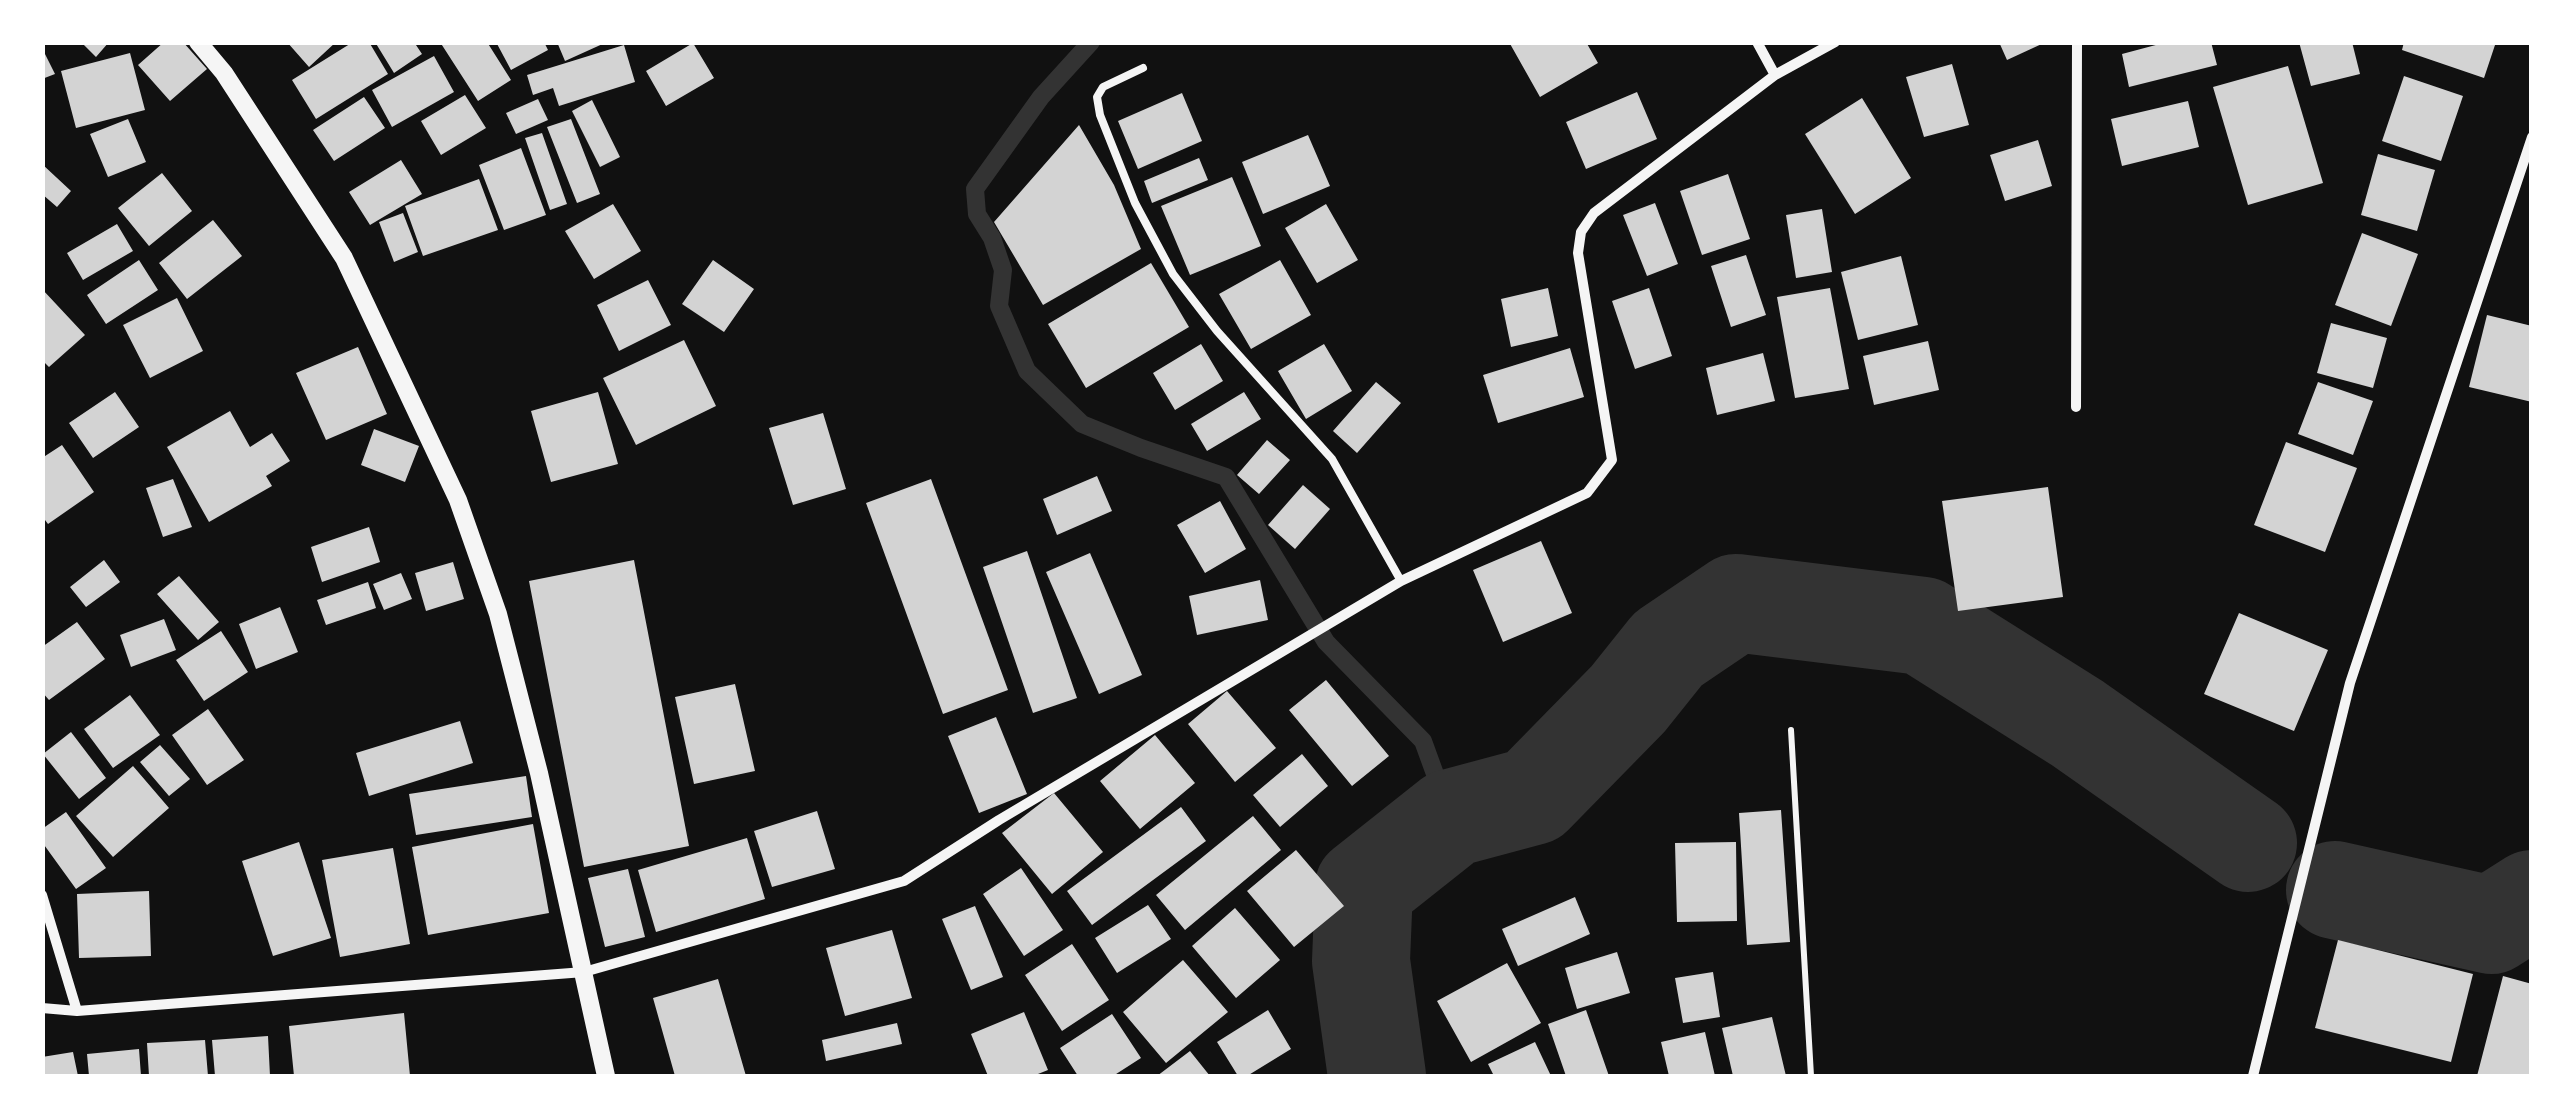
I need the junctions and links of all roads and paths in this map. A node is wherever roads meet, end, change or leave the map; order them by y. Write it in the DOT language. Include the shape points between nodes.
graph roads {
  1 [pos="198,42"];
  2 [pos="1757,42"];
  3 [pos="1835,42"];
  4 [pos="2078,42"];
  5 [pos="1143,68"];
  6 [pos="1775,75"];
  7 [pos="2531,138"];
  8 [pos="2076,407"];
  9 [pos="1401,581"];
  10 [pos="1790,730"];
  11 [pos="42,895"];
  12 [pos="584,972"];
  13 [pos="42,1008"];
  14 [pos="77,1012"];
  15 [pos="606,1076"];
  16 [pos="1811,1076"];
  17 [pos="2253,1076"];
  1 -- 12 [label="street" via="344,258 458,500 498,614"];
  2 -- 6 [label="street"];
  3 -- 6 [label="street"];
  4 -- 8 [label="street"];
  5 -- 9 [label="lane" via="1096,97 1134,202 1173,274 1332,459"];
  6 -- 9 [label="street" via="1594,213 1581,232 1578,253 1612,460 1601,477 1587,493"];
  7 -- 17 [label="street" via="2350,684"];
  9 -- 12 [label="street" via="904,880"];
  10 -- 16 [label="path"];
  11 -- 14 [label="street"];
  12 -- 14 [label="street"];
  12 -- 15 [label="street"];
  13 -- 14 [label="street"];
}
